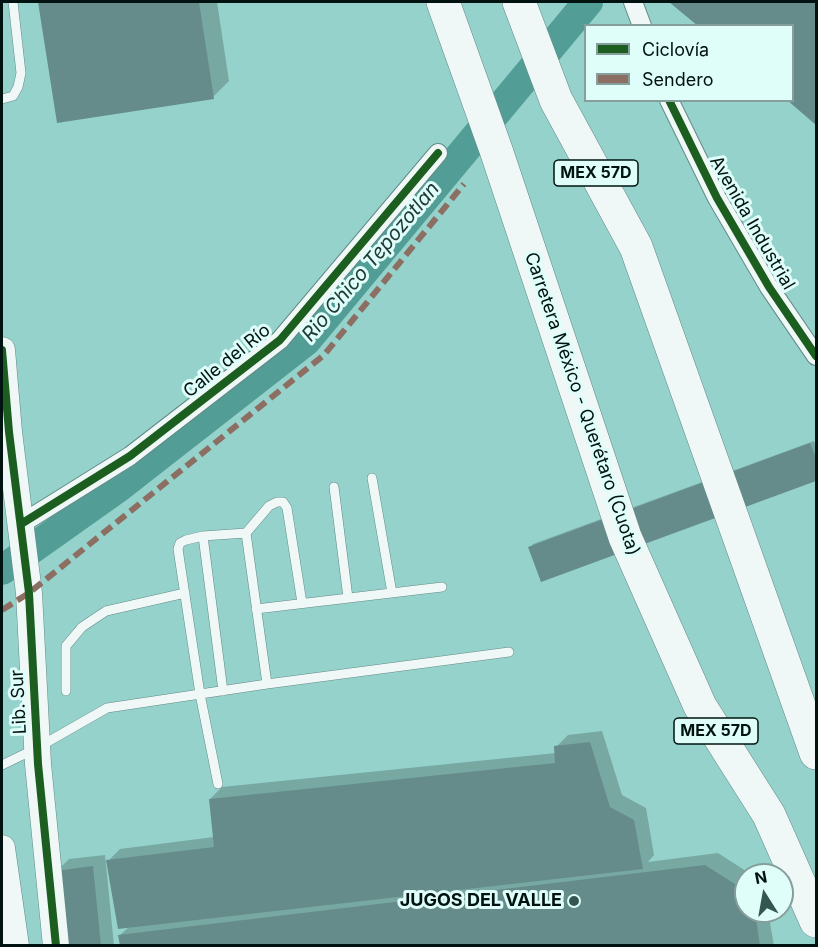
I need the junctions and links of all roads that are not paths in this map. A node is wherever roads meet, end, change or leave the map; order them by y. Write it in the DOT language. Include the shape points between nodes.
graph roads {
  1 [pos="13,2"];
  2 [pos="443,2"];
  3 [pos="519,2"];
  4 [pos="634,2"];
  5 [pos="641,24"];
  6 [pos="2,99"];
  7 [pos="670,102"];
  8 [pos="438,153"];
  9 [pos="2,350"];
  10 [pos="816,356"];
  11 [pos="5,432"];
  12 [pos="372,478"];
  13 [pos="334,487"];
  14 [pos="22,528"];
  15 [pos="246,533"];
  16 [pos="203,536"];
  17 [pos="442,587"];
  18 [pos="185,593"];
  19 [pos="392,593"];
  20 [pos="348,598"];
  21 [pos="302,603"];
  22 [pos="256,609"];
  23 [pos="509,652"];
  24 [pos="267,684"];
  25 [pos="223,691"];
  26 [pos="66,692"];
  27 [pos="200,694"];
  28 [pos="37,748"];
  29 [pos="816,753"];
  30 [pos="2,765"];
  31 [pos="218,784"];
  32 [pos="2,848"];
  33 [pos="816,921"];
  34 [pos="16,945"];
  35 [pos="56,945"];
  1 -- 6 [label="lane" via="21,73 12,96"];
  2 -- 33 [label="highway, Carretera México - Querétaro (Cuota) / MEX 57D" via="625,537 700,706 769,815"];
  3 -- 29 [label="highway, MEX 57D" via="556,100 636,247"];
  4 -- 5 [label="street"];
  7 -- 10 [label="street, Avenida Industrial" via="717,198 769,287"];
  8 -- 14 [label="street, Calle del Río" via="279,340 130,456"];
  9 -- 11 [label="street, Lib. Sur"];
  11 -- 14 [label="street, Lib. Sur"];
  12 -- 19 [label="lane"];
  13 -- 20 [label="lane"];
  14 -- 28 [label="street, Lib. Sur"];
  15 -- 16 [label="lane"];
  15 -- 21 [label="lane" via="269,506 283,502"];
  15 -- 22 [label="lane"];
  16 -- 18 [label="lane" via="180,543 178,549"];
  16 -- 25 [label="lane"];
  17 -- 19 [label="lane"];
  18 -- 26 [label="lane" via="106,611 81,627 66,646"];
  18 -- 27 [label="lane"];
  19 -- 20 [label="lane"];
  20 -- 21 [label="lane"];
  21 -- 22 [label="lane"];
  22 -- 24 [label="lane"];
  23 -- 24 [label="lane"];
  24 -- 25 [label="lane"];
  25 -- 27 [label="lane"];
  27 -- 28 [label="lane" via="107,708"];
  27 -- 31 [label="lane"];
  28 -- 30 [label="lane"];
  28 -- 35 [label="street, Lib. Sur"];
  32 -- 34 [label="street"];
}
